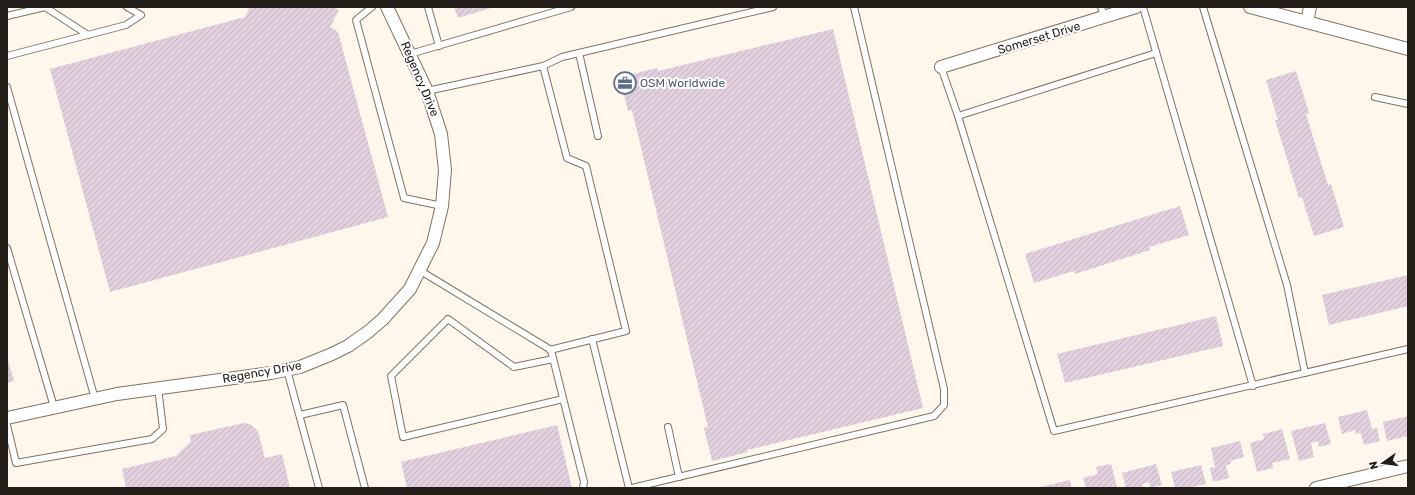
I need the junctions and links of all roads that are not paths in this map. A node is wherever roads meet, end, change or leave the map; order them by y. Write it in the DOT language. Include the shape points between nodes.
graph roads {
  1 [pos="127,7"];
  2 [pos="372,7"];
  3 [pos="387,7"];
  4 [pos="428,7"];
  5 [pos="571,7"];
  6 [pos="773,7"];
  7 [pos="854,7"];
  8 [pos="1136,7"];
  9 [pos="1143,7"];
  10 [pos="1203,7"];
  11 [pos="1250,7"];
  12 [pos="1310,7"];
  13 [pos="1102,12"];
  14 [pos="7,16"];
  15 [pos="1307,22"];
  16 [pos="88,35"];
  17 [pos="439,46"];
  18 [pos="1408,49"];
  19 [pos="579,53"];
  20 [pos="1156,53"];
  21 [pos="410,54"];
  22 [pos="7,56"];
  23 [pos="543,66"];
  24 [pos="941,67"];
  25 [pos="7,86"];
  26 [pos="428,91"];
  27 [pos="1376,97"];
  28 [pos="1408,104"];
  29 [pos="958,116"];
  30 [pos="598,136"];
  31 [pos="442,206"];
  32 [pos="7,248"];
  33 [pos="419,270"];
  34 [pos="592,339"];
  35 [pos="1408,349"];
  36 [pos="550,350"];
  37 [pos="553,359"];
  38 [pos="287,370"];
  39 [pos="1305,373"];
  40 [pos="1253,386"];
  41 [pos="158,388"];
  42 [pos="95,399"];
  43 [pos="563,399"];
  44 [pos="54,407"];
  45 [pos="300,415"];
  46 [pos="7,418"];
  47 [pos="7,425"];
  48 [pos="668,427"];
  49 [pos="1408,466"];
  50 [pos="679,477"];
  51 [pos="319,488"];
  52 [pos="365,488"];
  53 [pos="583,488"];
  54 [pos="629,488"];
  55 [pos="632,488"];
  56 [pos="1316,488"];
  1 -- 16 [label="lane" via="141,15 126,25"];
  2 -- 31 [label="lane" via="356,20 404,198"];
  3 -- 21 [label="street, Regency Drive"];
  4 -- 17 [label="lane"];
  5 -- 17 [label="lane"];
  6 -- 19 [label="lane"];
  7 -- 50 [label="lane" via="944,389 944,405 934,416"];
  8 -- 13 [label="street, Somerset Drive"];
  9 -- 20 [label="lane"];
  10 -- 39 [label="lane" via="1287,285"];
  11 -- 15 [label="street"];
  12 -- 15 [label="street"];
  13 -- 24 [label="street, Somerset Drive"];
  14 -- 16 [label="lane" via="45,7"];
  15 -- 18 [label="street"];
  16 -- 22 [label="lane"];
  17 -- 21 [label="lane"];
  19 -- 23 [label="lane" via="562,57"];
  19 -- 30 [label="lane"];
  20 -- 29 [label="lane"];
  20 -- 40 [label="lane"];
  21 -- 26 [label="street, Regency Drive"];
  23 -- 26 [label="lane"];
  23 -- 34 [label="lane" via="567,158 586,166 626,331"];
  24 -- 29 [label="lane"];
  25 -- 42 [label="lane"];
  26 -- 31 [label="street, Regency Drive" via="438,123 444,156"];
  27 -- 28 [label="lane"];
  29 -- 40 [label="lane" via="1054,431"];
  31 -- 33 [label="street, Regency Drive" via="432,243"];
  32 -- 44 [label="lane"];
  33 -- 36 [label="lane"];
  33 -- 38 [label="street, Regency Drive" via="410,289 368,332 332,354"];
  34 -- 36 [label="lane"];
  34 -- 54 [label="lane"];
  35 -- 39 [label="lane"];
  36 -- 37 [label="lane"];
  37 -- 43 [label="lane"];
  37 -- 43 [label="lane" via="514,367 448,319 391,376 403,437"];
  38 -- 41 [label="street, Regency Drive"];
  38 -- 45 [label="lane"];
  39 -- 40 [label="lane"];
  41 -- 42 [label="street, Regency Drive"];
  41 -- 47 [label="lane" via="163,430 152,439 16,463"];
  42 -- 44 [label="street, Regency Drive"];
  43 -- 53 [label="lane" via="584,482"];
  44 -- 46 [label="street, Regency Drive"];
  45 -- 51 [label="lane"];
  45 -- 52 [label="lane" via="343,405"];
  48 -- 50 [label="lane"];
  49 -- 56 [label="street"];
  50 -- 55 [label="lane"];
}
